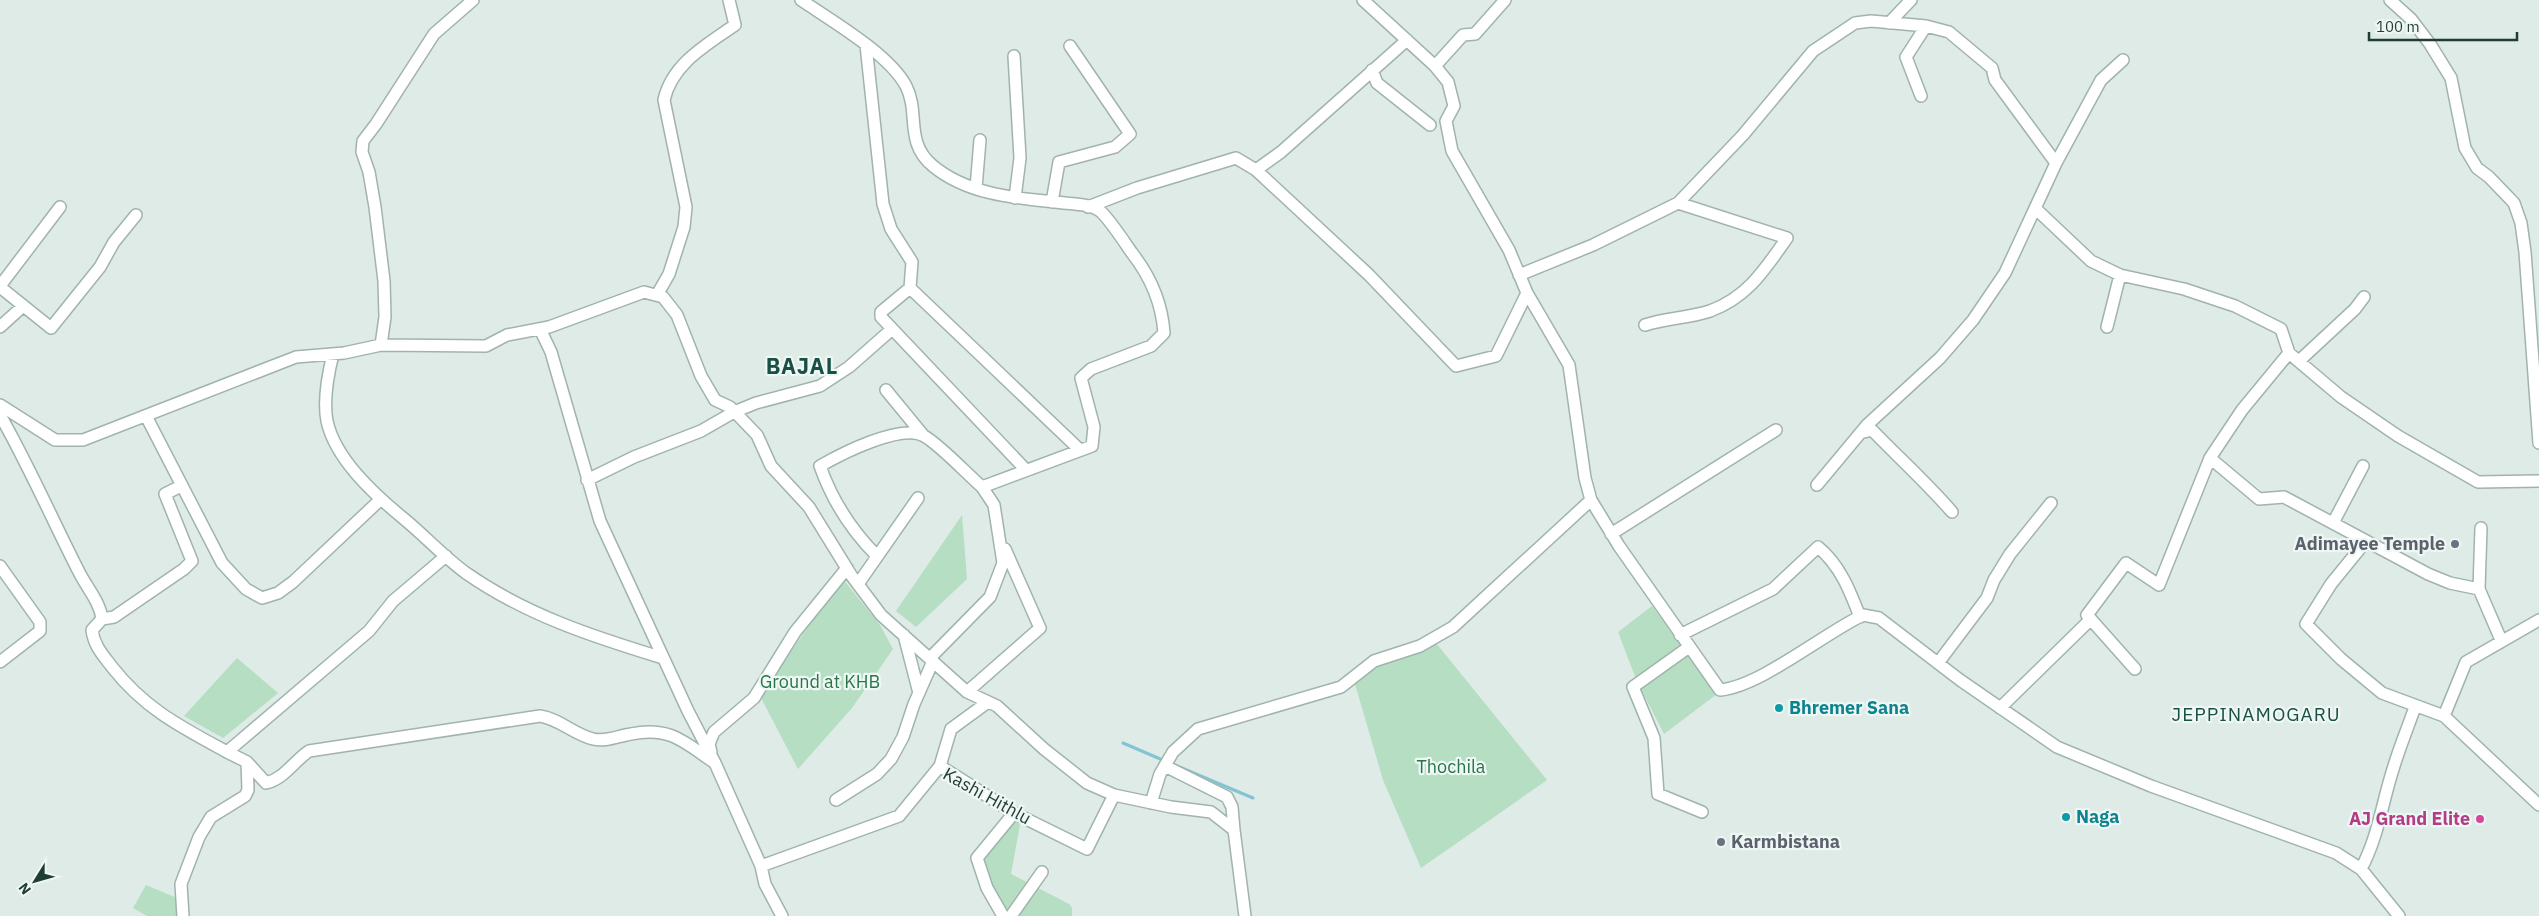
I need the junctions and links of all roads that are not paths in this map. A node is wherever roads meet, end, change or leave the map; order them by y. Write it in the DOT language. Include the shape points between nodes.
graph roads {
  1 [pos="473,0"];
  2 [pos="729,0"];
  3 [pos="801,0"];
  4 [pos="1363,0"];
  5 [pos="1505,0"];
  6 [pos="1911,0"];
  7 [pos="2390,0"];
  8 [pos="1889,23"];
  9 [pos="1926,26"];
  10 [pos="1407,40"];
  11 [pos="866,45"];
  12 [pos="1070,46"];
  13 [pos="1014,56"];
  14 [pos="2123,60"];
  15 [pos="1435,66"];
  16 [pos="1372,70"];
  17 [pos="1921,96"];
  18 [pos="1430,125"];
  19 [pos="980,140"];
  20 [pos="2056,163"];
  21 [pos="1256,170"];
  22 [pos="976,188"];
  23 [pos="1015,198"];
  24 [pos="1052,202"];
  25 [pos="1678,203"];
  26 [pos="60,207"];
  27 [pos="1088,207"];
  28 [pos="2036,209"];
  29 [pos="136,215"];
  30 [pos="2120,274"];
  31 [pos="1519,275"];
  32 [pos="0,287"];
  33 [pos="910,288"];
  34 [pos="1527,293"];
  35 [pos="657,295"];
  36 [pos="2364,296"];
  37 [pos="22,307"];
  38 [pos="1645,325"];
  39 [pos="0,327"];
  40 [pos="2107,327"];
  41 [pos="540,329"];
  42 [pos="892,330"];
  43 [pos="381,345"];
  44 [pos="2289,352"];
  45 [pos="333,354"];
  46 [pos="2299,361"];
  47 [pos="886,390"];
  48 [pos="0,405"];
  49 [pos="734,412"];
  50 [pos="0,415"];
  51 [pos="146,416"];
  52 [pos="1776,430"];
  53 [pos="1860,433"];
  54 [pos="924,435"];
  55 [pos="2539,443"];
  56 [pos="1080,450"];
  57 [pos="2210,458"];
  58 [pos="2363,466"];
  59 [pos="1026,470"];
  60 [pos="587,480"];
  61 [pos="2539,482"];
  62 [pos="1817,485"];
  63 [pos="181,486"];
  64 [pos="982,487"];
  65 [pos="918,498"];
  66 [pos="381,499"];
  67 [pos="1591,500"];
  68 [pos="2051,503"];
  69 [pos="1952,512"];
  70 [pos="2333,523"];
  71 [pos="2482,528"];
  72 [pos="1611,534"];
  73 [pos="999,536"];
  74 [pos="2366,540"];
  75 [pos="446,556"];
  76 [pos="877,556"];
  77 [pos="0,566"];
  78 [pos="847,568"];
  79 [pos="858,584"];
  80 [pos="2479,589"];
  81 [pos="1860,616"];
  82 [pos="2091,619"];
  83 [pos="102,620"];
  84 [pos="2539,620"];
  85 [pos="904,635"];
  86 [pos="1680,635"];
  87 [pos="2501,640"];
  88 [pos="1689,648"];
  89 [pos="663,658"];
  90 [pos="932,659"];
  91 [pos="0,662"];
  92 [pos="1938,663"];
  93 [pos="2135,669"];
  94 [pos="967,692"];
  95 [pos="919,693"];
  96 [pos="988,702"];
  97 [pos="2416,707"];
  98 [pos="2000,708"];
  99 [pos="2444,716"];
  100 [pos="678,738"];
  101 [pos="704,741"];
  102 [pos="227,752"];
  103 [pos="246,762"];
  104 [pos="1167,762"];
  105 [pos="715,763"];
  106 [pos="940,766"];
  107 [pos="1114,795"];
  108 [pos="836,800"];
  109 [pos="1151,803"];
  110 [pos="2539,805"];
  111 [pos="1702,812"];
  112 [pos="1014,813"];
  113 [pos="1234,830"];
  114 [pos="761,866"];
  115 [pos="2361,869"];
  116 [pos="1042,872"];
  117 [pos="182,916"];
  118 [pos="782,916"];
  119 [pos="1003,916"];
  120 [pos="1011,916"];
  121 [pos="1245,916"];
  122 [pos="2399,916"];
  1 -- 43 [label="street" via="434,34 363,141 362,152 369,172 384,280 385,317"];
  2 -- 35 [label="street" via="734,25 691,56 668,85 664,100 686,207 684,227 669,274"];
  3 -- 11 [label="street"];
  4 -- 10 [label="street"];
  5 -- 15 [label="street" via="1474,34 1463,35"];
  6 -- 8 [label="street"];
  7 -- 55 [label="street" via="2426,38 2451,78 2465,148 2477,168 2514,203 2525,252"];
  8 -- 9 [label="street"];
  8 -- 25 [label="street" via="1855,23 1813,52 1743,135"];
  9 -- 17 [label="street" via="1906,58"];
  9 -- 20 [label="street" via="1949,32 1992,68 1995,80"];
  10 -- 15 [label="street"];
  10 -- 16 [label="street"];
  11 -- 22 [label="street" via="897,70 907,88 916,146 932,166 961,184"];
  11 -- 33 [label="street" via="883,204 891,229 912,262"];
  12 -- 24 [label="street" via="1130,134 1115,147 1059,162"];
  13 -- 23 [label="street" via="1020,158"];
  14 -- 20 [label="street" via="2102,80"];
  15 -- 31 [label="street" via="1451,89 1454,106 1446,121 1452,151 1509,250"];
  16 -- 18 [label="street" via="1377,83"];
  16 -- 21 [label="street" via="1281,152"];
  19 -- 22 [label="street"];
  20 -- 28 [label="street"];
  21 -- 27 [label="street" via="1236,158 1137,188"];
  21 -- 34 [label="street" via="1368,275 1456,366 1496,356"];
  22 -- 23 [label="street"];
  23 -- 24 [label="street"];
  24 -- 27 [label="street"];
  25 -- 31 [label="street" via="1593,245"];
  25 -- 38 [label="street" via="1787,238 1756,282 1735,298 1709,311"];
  26 -- 32 [label="street"];
  27 -- 56 [label="street" via="1100,211 1140,263 1154,289 1164,333 1150,346 1091,369 1081,378 1094,426 1092,446"];
  28 -- 30 [label="street" via="2091,261"];
  28 -- 53 [label="street" via="2005,273 1973,320 1940,358"];
  29 -- 37 [label="street" via="51,328"];
  30 -- 40 [label="street"];
  30 -- 44 [label="street" via="2184,289 2235,306 2281,329"];
  31 -- 34 [label="street"];
  32 -- 37 [label="street"];
  33 -- 42 [label="street" via="880,314"];
  33 -- 56 [label="street"];
  34 -- 67 [label="street" via="1569,365"];
  35 -- 41 [label="street" via="644,292"];
  35 -- 49 [label="street" via="663,297 677,315 701,376 715,400"];
  36 -- 46 [label="street" via="2355,309"];
  37 -- 39 [label="street"];
  41 -- 43 [label="street" via="507,335 486,346"];
  41 -- 60 [label="street" via="550,352"];
  42 -- 49 [label="street" via="849,367 820,386 756,402"];
  42 -- 59 [label="street"];
  43 -- 45 [label="street"];
  44 -- 46 [label="street"];
  44 -- 57 [label="street" via="2242,410"];
  45 -- 51 [label="street" via="296,357"];
  45 -- 66 [label="street" via="328,375 328,422 349,465"];
  46 -- 61 [label="street" via="2341,397 2398,436 2478,482"];
  47 -- 54 [label="street"];
  48 -- 51 [label="street" via="56,440 83,440"];
  49 -- 60 [label="street" via="701,431 634,457"];
  49 -- 78 [label="street" via="756,435 772,466 809,507"];
  50 -- 83 [label="street" via="101,610"];
  51 -- 63 [label="street"];
  52 -- 72 [label="street"];
  53 -- 62 [label="street"];
  53 -- 69 [label="street" via="1872,430"];
  54 -- 64 [label="street"];
  54 -- 76 [label="street" via="905,433 858,445 820,466 830,493 860,539"];
  56 -- 59 [label="street"];
  57 -- 70 [label="street" via="2259,499 2284,497"];
  57 -- 82 [label="street" via="2160,585 2126,563 2087,615"];
  58 -- 70 [label="street"];
  59 -- 64 [label="street"];
  60 -- 89 [label="street" via="600,521"];
  63 -- 66 [label="street" via="222,563 246,589 262,598 278,593 293,582"];
  63 -- 83 [label="street" via="165,494 192,561 114,617"];
  64 -- 73 [label="street" via="994,505"];
  65 -- 76 [label="street"];
  66 -- 75 [label="street"];
  67 -- 72 [label="street"];
  67 -- 104 [label="street" via="1453,627 1420,646 1374,661 1340,686 1198,729"];
  68 -- 92 [label="street" via="2010,554 1987,598"];
  70 -- 74 [label="street"];
  71 -- 80 [label="street"];
  72 -- 86 [label="street"];
  73 -- 90 [label="street" via="1003,562 990,597"];
  73 -- 94 [label="street" via="1040,628"];
  74 -- 80 [label="street" via="2428,574"];
  74 -- 97 [label="street" via="2306,624 2341,660 2382,693"];
  75 -- 89 [label="street" via="483,584 552,621"];
  75 -- 102 [label="street" via="393,601 369,631"];
  76 -- 79 [label="street"];
  77 -- 91 [label="street" via="40,622 40,631"];
  78 -- 79 [label="street"];
  78 -- 105 [label="street" via="795,632 754,698 714,732 709,744"];
  79 -- 85 [label="street" via="881,615"];
  80 -- 87 [label="street"];
  81 -- 86 [label="street" via="1846,581 1818,548 1773,589"];
  81 -- 88 [label="street" via="1774,668 1731,689 1720,690"];
  81 -- 92 [label="street" via="1879,618"];
  82 -- 93 [label="street"];
  82 -- 98 [label="street"];
  83 -- 102 [label="street" via="92,630 93,637 99,652 120,678 163,716"];
  84 -- 87 [label="street"];
  85 -- 90 [label="street"];
  85 -- 95 [label="street"];
  86 -- 88 [label="street"];
  87 -- 99 [label="street" via="2466,662"];
  88 -- 111 [label="street" via="1633,687 1654,738 1658,794"];
  89 -- 101 [label="street"];
  90 -- 94 [label="street"];
  90 -- 95 [label="street"];
  92 -- 98 [label="street"];
  94 -- 96 [label="street"];
  95 -- 108 [label="street" via="891,759 877,774"];
  96 -- 106 [label="street" via="951,729"];
  96 -- 107 [label="street" via="997,706 1087,783"];
  97 -- 99 [label="street"];
  97 -- 115 [label="street" via="2393,767 2371,850"];
  98 -- 115 [label="street" via="2057,747 2151,786 2336,853"];
  99 -- 110 [label="street"];
  100 -- 101 [label="street"];
  100 -- 103 [label="street" via="660,731 594,739 552,718 540,716 309,751 296,759 281,776 266,783"];
  100 -- 105 [label="street"];
  101 -- 105 [label="street"];
  102 -- 103 [label="street"];
  103 -- 117 [label="street" via="248,790 245,796 211,817 199,837 181,884"];
  104 -- 109 [label="street"];
  104 -- 113 [label="street" via="1227,797 1232,807"];
  105 -- 114 [label="street"];
  106 -- 112 [label="street, Kashi Hithlu"];
  106 -- 114 [label="street, Kashi Hithlu" via="899,816"];
  107 -- 109 [label="street"];
  107 -- 112 [label="street, Kashi Hithlu" via="1086,849"];
  109 -- 113 [label="street" via="1211,812"];
  112 -- 119 [label="street" via="977,858 987,888"];
  113 -- 121 [label="street"];
  114 -- 118 [label="street" via="765,884"];
  115 -- 122 [label="street"];
  116 -- 120 [label="street"];
}
